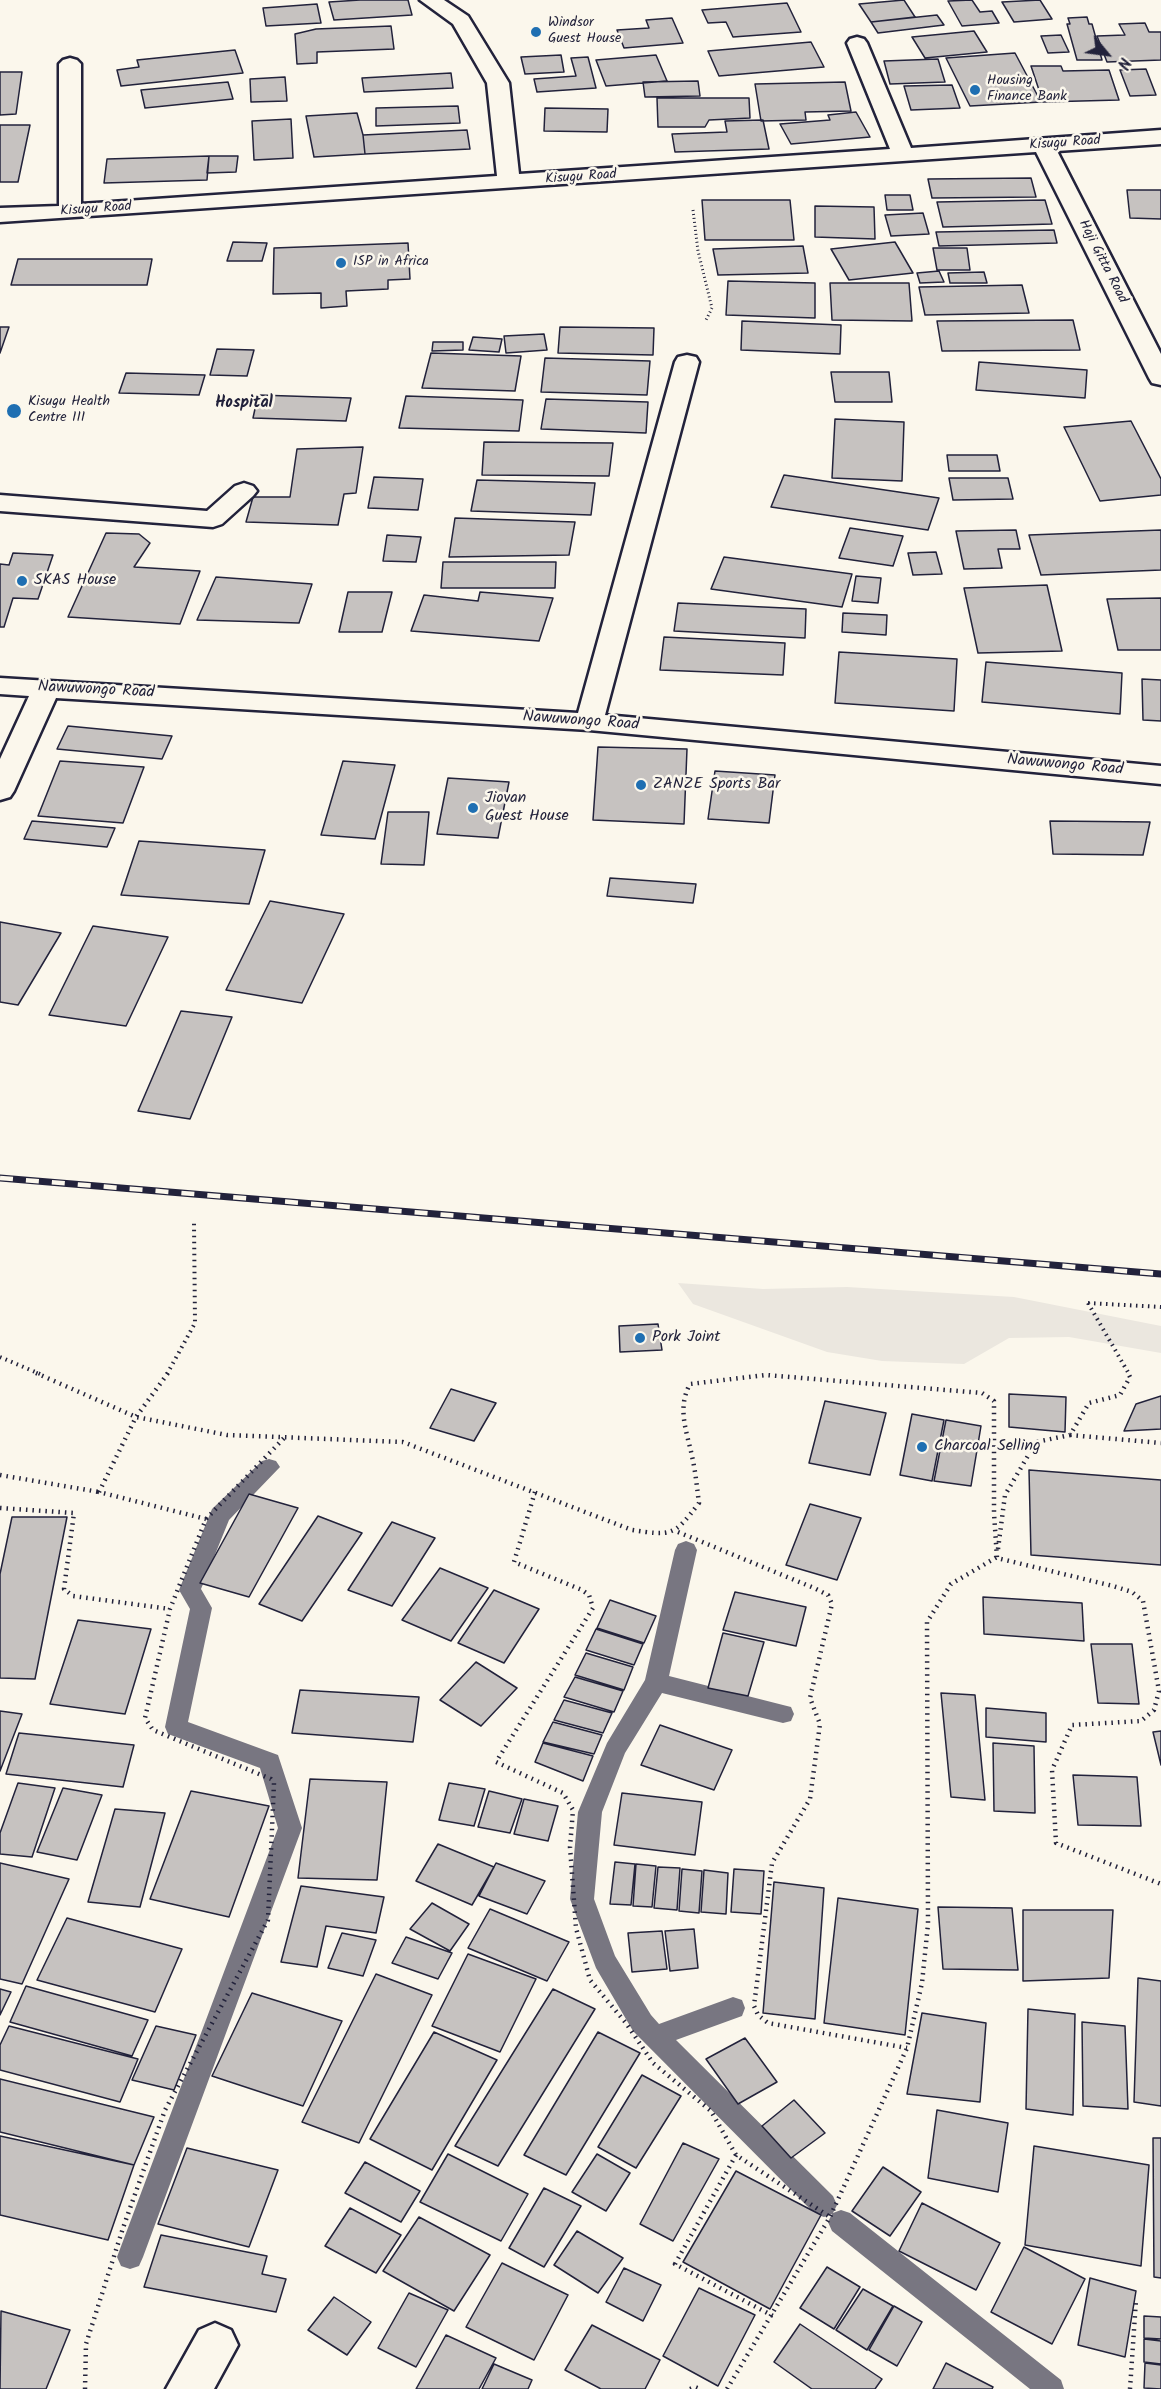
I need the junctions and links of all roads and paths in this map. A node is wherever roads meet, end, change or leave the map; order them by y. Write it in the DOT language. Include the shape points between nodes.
graph roads {
  1 [pos="430,0"];
  2 [pos="857,43"];
  3 [pos="70,64"];
  4 [pos="1161,137"];
  5 [pos="1044,146"];
  6 [pos="904,156"];
  7 [pos="689,170"];
  8 [pos="509,182"];
  9 [pos="70,213"];
  10 [pos="0,215"];
  11 [pos="687,362"];
  12 [pos="1161,378"];
  13 [pos="244,491"];
  14 [pos="0,503"];
  15 [pos="0,686"];
  16 [pos="46,688"];
  17 [pos="589,722"];
  18 [pos="1161,775"];
  19 [pos="0,791"];
  20 [pos="194,1222"];
  21 [pos="1161,1307"];
  22 [pos="0,1357"];
  23 [pos="136,1417"];
  24 [pos="1070,1435"];
  25 [pos="285,1438"];
  26 [pos="1161,1443"];
  27 [pos="0,1475"];
  28 [pos="99,1492"];
  29 [pos="535,1492"];
  30 [pos="0,1508"];
  31 [pos="206,1519"];
  32 [pos="678,1532"];
  33 [pos="997,1558"];
  34 [pos="170,1609"];
  35 [pos="1161,1884"];
  36 [pos="908,2048"];
  37 [pos="736,2155"];
  38 [pos="830,2217"];
  39 [pos="1136,2300"];
  40 [pos="772,2316"];
  41 [pos="215,2345"];
  42 [pos="85,2389"];
  43 [pos="189,2389"];
  44 [pos="690,2389"];
  45 [pos="700,2389"];
  46 [pos="727,2389"];
  47 [pos="1130,2389"];
  1 -- 8 [label="street" via="461,20 498,83"];
  2 -- 6 [label="street"];
  3 -- 9 [label="street"];
  4 -- 5 [label="street, Kisugu Road"];
  5 -- 6 [label="street, Kisugu Road"];
  5 -- 12 [label="street, Haji Gitta Road"];
  6 -- 7 [label="street, Kisugu Road"];
  7 -- 8 [label="street, Kisugu Road"];
  7 -- 11 [label="path" via="698,251 712,308"];
  8 -- 9 [label="street, Kisugu Road"];
  9 -- 10 [label="street, Kisugu Road"];
  11 -- 17 [label="street"];
  13 -- 14 [label="street" via="213,519"];
  15 -- 16 [label="street, Nawuwongo Road"];
  16 -- 17 [label="street, Nawuwongo Road"];
  16 -- 19 [label="street"];
  17 -- 18 [label="street, Nawuwongo Road"];
  20 -- 23 [label="path" via="195,1323 166,1376"];
  21 -- 24 [label="path" via="1088,1303 1130,1377 1120,1395 1089,1403"];
  22 -- 23 [label="path"];
  23 -- 25 [label="path" via="228,1435"];
  23 -- 28 [label="path"];
  24 -- 26 [label="path"];
  24 -- 33 [label="path" via="1036,1442 1005,1495"];
  25 -- 29 [label="path" via="403,1442"];
  25 -- 31 [label="path"];
  27 -- 28 [label="path"];
  28 -- 31 [label="path"];
  29 -- 32 [label="path" via="632,1530 668,1535"];
  29 -- 37 [label="path" via="514,1562 589,1594 594,1608 496,1762 569,1799 573,1810 570,1847 576,1928 590,1980 626,2023 652,2063 711,2111"];
  30 -- 34 [label="path" via="74,1513 66,1592"];
  31 -- 34 [label="path"];
  32 -- 33 [label="path" via="699,1503 694,1464 682,1422 685,1390 690,1384 766,1375 982,1393 994,1401"];
  32 -- 36 [label="path" via="814,1588 828,1595 832,1604 810,1698 820,1724 810,1799 772,1863 754,2006 758,2015 768,2023"];
  33 -- 35 [label="path" via="1113,1586 1132,1592 1143,1601 1159,1691 1154,1710 1141,1721 1072,1725 1052,1770 1056,1843"];
  33 -- 36 [label="path" via="951,1584 927,1622 928,1924 922,1983"];
  34 -- 42 [label="path" via="145,1718 153,1730 271,1779 274,1784 268,1920 165,2110 86,2344"];
  36 -- 38 [label="path"];
  37 -- 38 [label="path"];
  37 -- 40 [label="path" via="675,2264"];
  38 -- 40 [label="path"];
  39 -- 47 [label="path"];
  40 -- 46 [label="path"];
  41 -- 43 [label="street"];
  44 -- 45 [label="path"];
}
